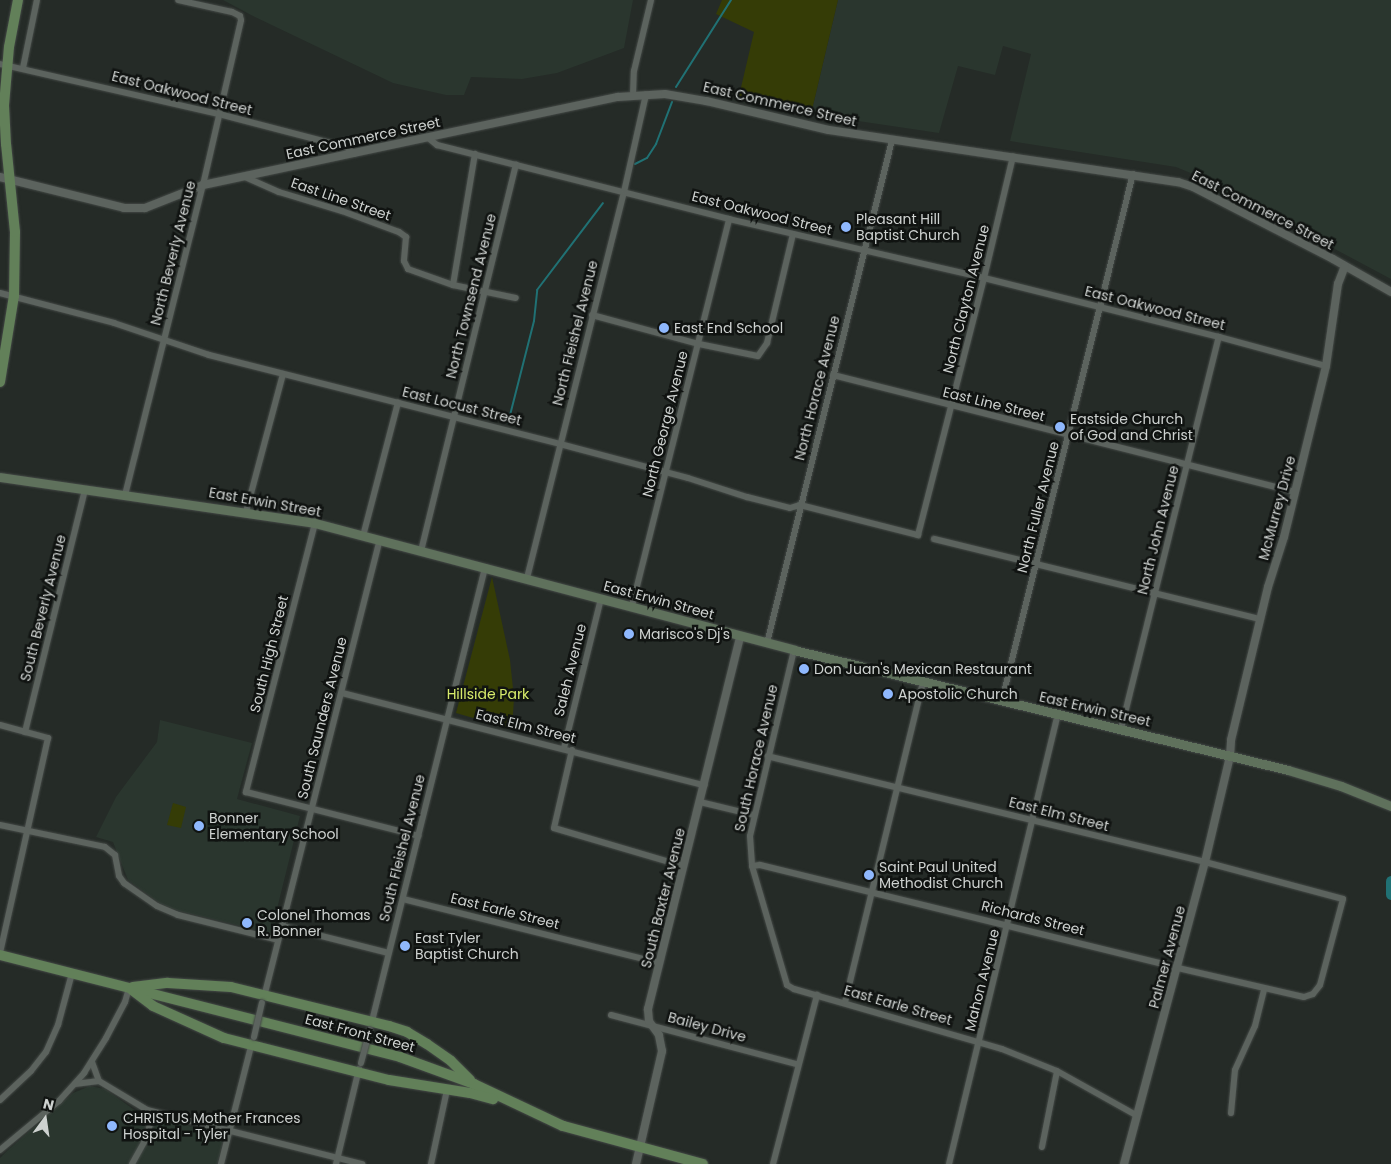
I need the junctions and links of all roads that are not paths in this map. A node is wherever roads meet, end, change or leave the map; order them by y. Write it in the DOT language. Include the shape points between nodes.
graph roads {
  1 [pos="18,0"];
  2 [pos="37,0"];
  3 [pos="178,0"];
  4 [pos="652,0"];
  5 [pos="4,64"];
  6 [pos="23,68"];
  7 [pos="6,77"];
  8 [pos="0,89"];
  9 [pos="646,94"];
  10 [pos="633,95"];
  11 [pos="219,114"];
  12 [pos="427,137"];
  13 [pos="892,140"];
  14 [pos="355,154"];
  15 [pos="475,154"];
  16 [pos="1013,156"];
  17 [pos="516,164"];
  18 [pos="1134,174"];
  19 [pos="245,177"];
  20 [pos="5,178"];
  21 [pos="203,185"];
  22 [pos="624,192"];
  23 [pos="729,219"];
  24 [pos="793,234"];
  25 [pos="864,251"];
  26 [pos="1345,266"];
  27 [pos="984,278"];
  28 [pos="453,284"];
  29 [pos="486,292"];
  30 [pos="1391,292"];
  31 [pos="0,293"];
  32 [pos="14,296"];
  33 [pos="516,298"];
  34 [pos="1100,307"];
  35 [pos="592,316"];
  36 [pos="1219,337"];
  37 [pos="164,340"];
  38 [pos="699,344"];
  39 [pos="1326,366"];
  40 [pos="283,374"];
  41 [pos="833,375"];
  42 [pos="0,382"];
  43 [pos="398,403"];
  44 [pos="952,406"];
  45 [pos="454,418"];
  46 [pos="1069,436"];
  47 [pos="560,444"];
  48 [pos="1188,465"];
  49 [pos="666,472"];
  50 [pos="0,477"];
  51 [pos="85,489"];
  52 [pos="1295,492"];
  53 [pos="125,495"];
  54 [pos="800,505"];
  55 [pos="246,512"];
  56 [pos="315,523"];
  57 [pos="918,534"];
  58 [pos="363,536"];
  59 [pos="934,538"];
  60 [pos="380,540"];
  61 [pos="421,551"];
  62 [pos="1036,565"];
  63 [pos="485,567"];
  64 [pos="527,578"];
  65 [pos="1155,593"];
  66 [pos="601,599"];
  67 [pos="632,606"];
  68 [pos="1260,620"];
  69 [pos="740,636"];
  70 [pos="767,643"];
  71 [pos="794,650"];
  72 [pos="923,682"];
  73 [pos="342,693"];
  74 [pos="1002,700"];
  75 [pos="1058,715"];
  76 [pos="447,719"];
  77 [pos="0,725"];
  78 [pos="1121,729"];
  79 [pos="25,732"];
  80 [pos="564,748"];
  81 [pos="572,750"];
  82 [pos="768,756"];
  83 [pos="1230,756"];
  84 [pos="704,785"];
  85 [pos="896,788"];
  86 [pos="700,802"];
  87 [pos="1388,806"];
  88 [pos="312,809"];
  89 [pos="754,815"];
  90 [pos="1034,821"];
  91 [pos="0,825"];
  92 [pos="26,831"];
  93 [pos="418,836"];
  94 [pos="1205,862"];
  95 [pos="683,866"];
  96 [pos="752,866"];
  97 [pos="871,892"];
  98 [pos="403,899"];
  99 [pos="1008,925"];
  100 [pos="282,926"];
  101 [pos="278,940"];
  102 [pos="0,953"];
  103 [pos="389,953"];
  104 [pos="659,962"];
  105 [pos="1178,968"];
  106 [pos="72,974"];
  107 [pos="129,988"];
  108 [pos="1264,988"];
  109 [pos="816,995"];
  110 [pos="1308,996"];
  111 [pos="263,999"];
  112 [pos="845,1002"];
  113 [pos="611,1015"];
  114 [pos="651,1024"];
  115 [pos="371,1026"];
  116 [pos="252,1041"];
  117 [pos="979,1042"];
  118 [pos="92,1062"];
  119 [pos="797,1064"];
  120 [pos="360,1068"];
  121 [pos="1057,1071"];
  122 [pos="99,1081"];
  123 [pos="74,1084"];
  124 [pos="474,1084"];
  125 [pos="447,1090"];
  126 [pos="0,1100"];
  127 [pos="519,1106"];
  128 [pos="153,1112"];
  129 [pos="1231,1114"];
  130 [pos="1136,1115"];
  131 [pos="230,1131"];
  132 [pos="1042,1147"];
  133 [pos="640,1148"];
  134 [pos="0,1150"];
  135 [pos="337,1161"];
  136 [pos="132,1164"];
  137 [pos="221,1164"];
  138 [pos="362,1164"];
  139 [pos="431,1164"];
  140 [pos="636,1164"];
  141 [pos="703,1164"];
  142 [pos="773,1164"];
  143 [pos="949,1164"];
  144 [pos="1124,1164"];
  1 -- 5 [label="main road"];
  2 -- 6 [label="street"];
  3 -- 11 [label="street, North Beverly Avenue" via="240,16"];
  4 -- 10 [label="street" via="634,70"];
  5 -- 6 [label="street, East Oakwood Street"];
  5 -- 7 [label="main road"];
  6 -- 11 [label="street, East Oakwood Street"];
  7 -- 8 [label="street"];
  7 -- 20 [label="main road"];
  9 -- 10 [label="street, East Commerce Street"];
  9 -- 13 [label="street, East Commerce Street" via="687,97 813,127"];
  9 -- 22 [label="street, North Fleishel Avenue"];
  10 -- 12 [label="street, East Commerce Street"];
  11 -- 14 [label="street, East Oakwood Street" via="346,146"];
  11 -- 21 [label="street, North Beverly Avenue"];
  12 -- 14 [label="street, East Commerce Street"];
  12 -- 15 [label="street, East Oakwood Street" via="437,145"];
  13 -- 16 [label="street, East Commerce Street"];
  13 -- 25 [label="street, North Horace Avenue"];
  14 -- 19 [label="street, East Commerce Street"];
  15 -- 17 [label="street, East Oakwood Street"];
  15 -- 28 [label="street"];
  16 -- 18 [label="street, East Commerce Street"];
  16 -- 27 [label="street, North Clayton Avenue"];
  17 -- 22 [label="street, East Oakwood Street"];
  17 -- 29 [label="street, North Townsend Avenue"];
  18 -- 26 [label="street, East Commerce Street" via="1167,179 1193,188"];
  18 -- 34 [label="street, North Fuller Avenue"];
  19 -- 21 [label="street, East Commerce Street"];
  19 -- 28 [label="street, East Line Street" via="279,192 399,232 406,236 404,261 408,269"];
  20 -- 21 [label="street" via="133,209 145,208"];
  20 -- 32 [label="main road" via="15,232"];
  21 -- 37 [label="street, North Beverly Avenue"];
  22 -- 23 [label="street, East Oakwood Street"];
  22 -- 35 [label="street, North Fleishel Avenue"];
  23 -- 24 [label="street, East Oakwood Street"];
  23 -- 38 [label="street, North George Avenue"];
  24 -- 25 [label="street, East Oakwood Street"];
  24 -- 38 [label="street" via="767,343 758,356"];
  25 -- 27 [label="street, East Oakwood Street"];
  25 -- 41 [label="street, North Horace Avenue"];
  26 -- 30 [label="street, East Commerce Street"];
  26 -- 39 [label="street, McMurrey Drive" via="1338,284"];
  27 -- 34 [label="street, East Oakwood Street"];
  27 -- 44 [label="street, North Clayton Avenue"];
  28 -- 29 [label="street, East Line Street"];
  29 -- 33 [label="street, East Line Street"];
  29 -- 45 [label="street, North Townsend Avenue"];
  31 -- 32 [label="street, East Locust Street"];
  32 -- 37 [label="street, East Locust Street" via="105,320"];
  32 -- 42 [label="main road"];
  34 -- 36 [label="street, East Oakwood Street"];
  34 -- 46 [label="street, North Fuller Avenue"];
  35 -- 38 [label="street"];
  35 -- 47 [label="street, North Fleishel Avenue"];
  36 -- 39 [label="street, East Oakwood Street"];
  36 -- 48 [label="street, North John Avenue"];
  37 -- 40 [label="street, East Locust Street" via="209,356"];
  37 -- 53 [label="street, North Beverly Avenue"];
  38 -- 49 [label="street, North George Avenue"];
  39 -- 52 [label="street, McMurrey Drive"];
  40 -- 43 [label="street, East Locust Street"];
  40 -- 55 [label="street"];
  41 -- 44 [label="street, East Line Street"];
  41 -- 54 [label="street, North Horace Avenue"];
  43 -- 45 [label="street, East Locust Street"];
  43 -- 58 [label="street"];
  44 -- 46 [label="street, East Line Street"];
  44 -- 57 [label="street, North Clayton Avenue"];
  45 -- 47 [label="street, East Locust Street"];
  45 -- 61 [label="street, North Townsend Avenue"];
  46 -- 48 [label="street, East Line Street"];
  46 -- 62 [label="street, North Fuller Avenue"];
  47 -- 49 [label="street, East Locust Street"];
  47 -- 64 [label="street, North Fleishel Avenue"];
  48 -- 52 [label="street, East Line Street"];
  48 -- 65 [label="street, North John Avenue"];
  49 -- 54 [label="street, East Locust Street" via="790,508"];
  49 -- 67 [label="street, North George Avenue"];
  50 -- 51 [label="main road, East Erwin Street"];
  51 -- 53 [label="main road, East Erwin Street"];
  51 -- 79 [label="street, South Beverly Avenue"];
  52 -- 68 [label="street, McMurrey Drive"];
  53 -- 55 [label="main road, East Erwin Street"];
  54 -- 57 [label="street, East Locust Street"];
  54 -- 70 [label="street, North Horace Avenue"];
  55 -- 56 [label="main road, East Erwin Street"];
  56 -- 58 [label="main road, East Erwin Street"];
  56 -- 88 [label="street, South High Street" via="246,792"];
  58 -- 60 [label="main road, East Erwin Street"];
  59 -- 62 [label="street"];
  60 -- 61 [label="main road, East Erwin Street"];
  60 -- 73 [label="street, South Saunders Avenue"];
  61 -- 63 [label="main road, East Erwin Street"];
  62 -- 65 [label="street"];
  62 -- 74 [label="street, North Fuller Avenue"];
  63 -- 64 [label="main road, East Erwin Street"];
  63 -- 76 [label="street, South Fleishel Avenue"];
  64 -- 66 [label="main road, East Erwin Street"];
  65 -- 68 [label="street"];
  65 -- 78 [label="street, North John Avenue"];
  66 -- 67 [label="main road, East Erwin Street"];
  66 -- 80 [label="street, Saleh Avenue"];
  67 -- 69 [label="main road, East Erwin Street"];
  68 -- 83 [label="street, McMurrey Drive"];
  69 -- 70 [label="main road, East Erwin Street"];
  69 -- 84 [label="street, South Baxter Avenue"];
  70 -- 71 [label="main road, East Erwin Street"];
  71 -- 72 [label="main road, East Erwin Street"];
  71 -- 82 [label="street, South Horace Avenue"];
  72 -- 74 [label="main road, East Erwin Street"];
  72 -- 85 [label="street"];
  73 -- 76 [label="street, East Elm Street"];
  73 -- 88 [label="street, South Saunders Avenue"];
  74 -- 75 [label="main road, East Erwin Street"];
  75 -- 78 [label="main road, East Erwin Street"];
  75 -- 90 [label="street, Mahon Avenue"];
  76 -- 80 [label="street, East Elm Street"];
  76 -- 93 [label="street, South Fleishel Avenue"];
  77 -- 79 [label="street"];
  78 -- 83 [label="main road, East Erwin Street"];
  79 -- 92 [label="street" via="48,738"];
  80 -- 81 [label="street, East Elm Street"];
  81 -- 84 [label="street, East Elm Street"];
  81 -- 95 [label="street" via="554,828"];
  82 -- 85 [label="street, East Elm Street"];
  82 -- 89 [label="street, South Horace Avenue"];
  83 -- 87 [label="main road, East Erwin Street" via="1315,777"];
  83 -- 94 [label="street, Palmer Avenue"];
  84 -- 86 [label="street, South Baxter Avenue"];
  85 -- 90 [label="street, East Elm Street"];
  85 -- 97 [label="street"];
  86 -- 89 [label="street"];
  86 -- 95 [label="street, South Baxter Avenue"];
  88 -- 93 [label="street"];
  88 -- 100 [label="street, South Saunders Avenue"];
  89 -- 96 [label="street, South Horace Avenue" via="750,836"];
  90 -- 94 [label="street, East Elm Street"];
  90 -- 99 [label="street, Mahon Avenue"];
  91 -- 92 [label="street"];
  92 -- 101 [label="street" via="109,849 115,855 119,876 124,882 163,910"];
  92 -- 102 [label="street"];
  93 -- 98 [label="street, South Fleishel Avenue"];
  94 -- 105 [label="street, Palmer Avenue"];
  94 -- 110 [label="street, East Elm Street" via="1343,899 1324,973 1316,990"];
  95 -- 104 [label="street, South Baxter Avenue"];
  96 -- 97 [label="street, Richards Street" via="760,865"];
  96 -- 109 [label="street, South Horace Avenue" via="787,985"];
  97 -- 99 [label="street, Richards Street"];
  97 -- 112 [label="street"];
  98 -- 103 [label="street, South Fleishel Avenue"];
  98 -- 104 [label="street, East Earle Street"];
  99 -- 105 [label="street, Richards Street"];
  99 -- 117 [label="street, Mahon Avenue"];
  100 -- 101 [label="street, South Saunders Avenue"];
  100 -- 103 [label="street"];
  101 -- 111 [label="street, South Saunders Avenue"];
  102 -- 106 [label="main road, East Front Street"];
  103 -- 115 [label="street, South Fleishel Avenue"];
  104 -- 114 [label="street, South Baxter Avenue" via="648,1009"];
  105 -- 108 [label="street, Richards Street"];
  105 -- 130 [label="street, Palmer Avenue"];
  106 -- 107 [label="main road, East Front Street"];
  106 -- 126 [label="street" via="58,1025 46,1052"];
  107 -- 111 [label="main road" via="158,983 220,986"];
  107 -- 116 [label="main road" via="153,1006 192,1026 214,1035"];
  107 -- 118 [label="street" via="125,1002"];
  107 -- 124 [label="main road, East Front Street" via="374,1050"];
  108 -- 110 [label="street, Richards Street"];
  108 -- 129 [label="street" via="1254,1026 1235,1070"];
  109 -- 112 [label="street, East Earle Street"];
  109 -- 119 [label="street"];
  111 -- 115 [label="main road"];
  111 -- 116 [label="street, South Saunders Avenue, bridge"];
  112 -- 117 [label="street, East Earle Street"];
  113 -- 114 [label="street, Bailey Drive"];
  114 -- 119 [label="street, Bailey Drive"];
  114 -- 133 [label="street, South Baxter Avenue" via="659,1035 662,1051"];
  115 -- 120 [label="street, South Fleishel Avenue, bridge"];
  115 -- 124 [label="main road" via="407,1032 422,1040 451,1061"];
  116 -- 120 [label="main road"];
  116 -- 131 [label="street, South Saunders Avenue"];
  117 -- 121 [label="street, East Earle Street"];
  117 -- 143 [label="street, Mahon Avenue"];
  118 -- 122 [label="street"];
  118 -- 123 [label="street"];
  119 -- 142 [label="street"];
  120 -- 125 [label="main road"];
  120 -- 135 [label="street, South Fleishel Avenue"];
  121 -- 130 [label="street, East Earle Street"];
  121 -- 132 [label="street"];
  122 -- 123 [label="street"];
  122 -- 128 [label="street"];
  123 -- 134 [label="street" via="59,1101"];
  124 -- 127 [label="main road, East Front Street"];
  125 -- 127 [label="main road"];
  125 -- 139 [label="street"];
  127 -- 133 [label="main road, East Front Street" via="579,1131"];
  128 -- 131 [label="street"];
  128 -- 136 [label="street" via="146,1139"];
  130 -- 144 [label="street, Palmer Avenue"];
  131 -- 135 [label="street"];
  131 -- 137 [label="street, South Saunders Avenue"];
  133 -- 140 [label="street, South Baxter Avenue"];
  133 -- 141 [label="main road, East Front Street"];
  135 -- 138 [label="street"];
}
